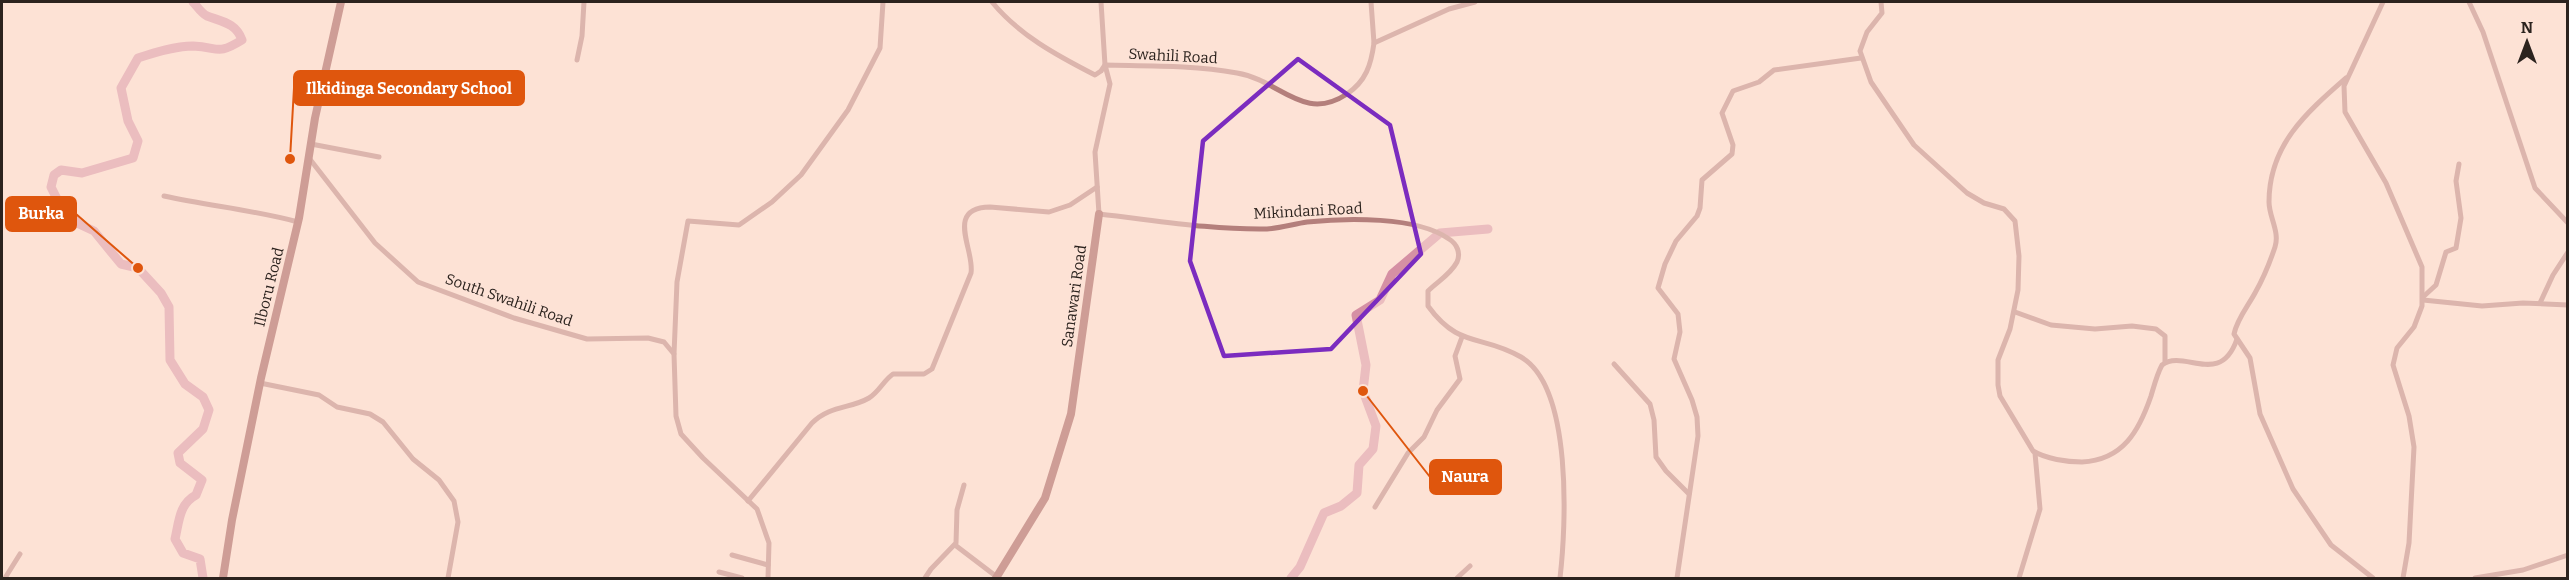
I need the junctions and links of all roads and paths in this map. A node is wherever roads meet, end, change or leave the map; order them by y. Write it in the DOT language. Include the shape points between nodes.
graph roads {
  1 [pos="341,2"];
  2 [pos="584,2"];
  3 [pos="883,2"];
  4 [pos="992,2"];
  5 [pos="1101,2"];
  6 [pos="1371,2"];
  7 [pos="1475,2"];
  8 [pos="1881,2"];
  9 [pos="2383,2"];
  10 [pos="2469,2"];
  11 [pos="1374,44"];
  12 [pos="1861,58"];
  13 [pos="577,60"];
  14 [pos="1105,66"];
  15 [pos="2348,76"];
  16 [pos="311,144"];
  17 [pos="379,157"];
  18 [pos="309,158"];
  19 [pos="2459,164"];
  20 [pos="1097,187"];
  21 [pos="164,196"];
  22 [pos="1099,214"];
  23 [pos="298,222"];
  24 [pos="2568,223"];
  25 [pos="2568,252"];
  26 [pos="2423,299"];
  27 [pos="2540,303"];
  28 [pos="2568,304"];
  29 [pos="2015,312"];
  30 [pos="1462,337"];
  31 [pos="2237,339"];
  32 [pos="674,354"];
  33 [pos="2165,362"];
  34 [pos="1614,364"];
  35 [pos="260,383"];
  36 [pos="2035,453"];
  37 [pos="964,485"];
  38 [pos="1689,494"];
  39 [pos="748,501"];
  40 [pos="1375,507"];
  41 [pos="956,545"];
  42 [pos="20,554"];
  43 [pos="732,555"];
  44 [pos="2568,555"];
  45 [pos="768,565"];
  46 [pos="1470,567"];
  47 [pos="719,572"];
  48 [pos="997,578"];
  49 [pos="6,579"];
  50 [pos="224,579"];
  51 [pos="448,579"];
  52 [pos="742,579"];
  53 [pos="768,579"];
  54 [pos="925,579"];
  55 [pos="1457,579"];
  56 [pos="1560,579"];
  57 [pos="1677,579"];
  58 [pos="2019,579"];
  59 [pos="2373,579"];
  60 [pos="2403,579"];
  61 [pos="2475,579"];
  1 -- 16 [label="street, Ilboru Road"];
  2 -- 13 [label="street"];
  3 -- 32 [label="street" via="880,48 848,110 801,175 739,225 688,221 677,282"];
  4 -- 14 [label="street, Swahili Road" via="1039,45 1071,64 1095,75"];
  5 -- 14 [label="street, Sanawari Road"];
  6 -- 11 [label="street, Swahili Road"];
  7 -- 11 [label="street" via="1449,9"];
  8 -- 12 [label="street" via="1882,13 1862,41"];
  9 -- 15 [label="street"];
  10 -- 24 [label="street" via="2483,32 2535,188"];
  11 -- 14 [label="street, Swahili Road" via="1370,68 1352,90 1338,100 1316,105 1293,98 1252,75 1201,67"];
  12 -- 29 [label="street" via="1871,82 1914,145 1967,193 2004,209 2015,221 2019,275"];
  12 -- 38 [label="street" via="1774,70 1759,82 1733,91 1725,105 1722,119 1733,145 1732,154 1702,180 1698,216 1676,241 1658,285 1659,292 1678,314 1680,333 1675,364 1696,417 1697,443"];
  14 -- 20 [label="street, Sanawari Road" via="1110,84 1095,152"];
  15 -- 26 [label="street" via="2343,91 2345,112 2403,219 2422,267"];
  15 -- 31 [label="street" via="2317,104 2281,147 2269,202 2277,242 2235,329"];
  16 -- 17 [label="street"];
  16 -- 18 [label="street, Ilboru Road"];
  18 -- 23 [label="street, Ilboru Road"];
  18 -- 32 [label="street, South Swahili Road" via="375,243 418,282 514,318 587,339 648,338 664,342"];
  19 -- 26 [label="street" via="2456,188 2461,218 2456,248 2446,252 2436,285"];
  20 -- 22 [label="street, Sanawari Road"];
  20 -- 39 [label="street" via="1064,208 1049,212 983,207 971,213 963,229 972,261 970,276 932,369 924,374 893,374 871,397 823,414"];
  21 -- 23 [label="street" via="259,211"];
  22 -- 30 [label="street, Mikindani Road" via="1267,229 1310,222 1377,220 1435,231 1454,242 1459,256 1444,279 1428,291 1428,306"];
  22 -- 48 [label="street, Sanawari Road" via="1064,442 1045,498"];
  23 -- 35 [label="street, Ilboru Road"];
  25 -- 27 [label="street"];
  26 -- 27 [label="street" via="2482,306"];
  26 -- 60 [label="street" via="2414,327 2397,348 2393,361 2414,447"];
  27 -- 28 [label="street"];
  29 -- 33 [label="street" via="2051,325 2156,329 2165,336"];
  29 -- 36 [label="street" via="1998,360 1998,385 2000,396"];
  30 -- 40 [label="street" via="1455,356 1460,379"];
  30 -- 56 [label="street, Mikindani Road" via="1514,353 1532,364 1541,379 1558,424 1560,441 1566,511"];
  31 -- 33 [label="street" via="2231,354 2212,364"];
  31 -- 59 [label="street" via="2250,358 2260,414 2292,489 2331,545"];
  32 -- 39 [label="street" via="676,416 681,434"];
  33 -- 36 [label="street" via="2144,413 2117,453 2095,461 2074,462"];
  34 -- 38 [label="street" via="1650,404 1656,457"];
  35 -- 50 [label="street, Ilboru Road"];
  35 -- 51 [label="street" via="319,395 338,406 370,414 383,422 413,459 443,484 454,501 458,522"];
  36 -- 58 [label="street" via="2040,508"];
  37 -- 41 [label="street" via="957,506"];
  38 -- 57 [label="street"];
  39 -- 45 [label="street" via="757,509 769,543"];
  41 -- 48 [label="street"];
  41 -- 54 [label="street"];
  42 -- 49 [label="street"];
  43 -- 45 [label="street"];
  44 -- 61 [label="street" via="2523,570"];
  45 -- 53 [label="street"];
  46 -- 55 [label="street"];
  47 -- 52 [label="street"];
}
